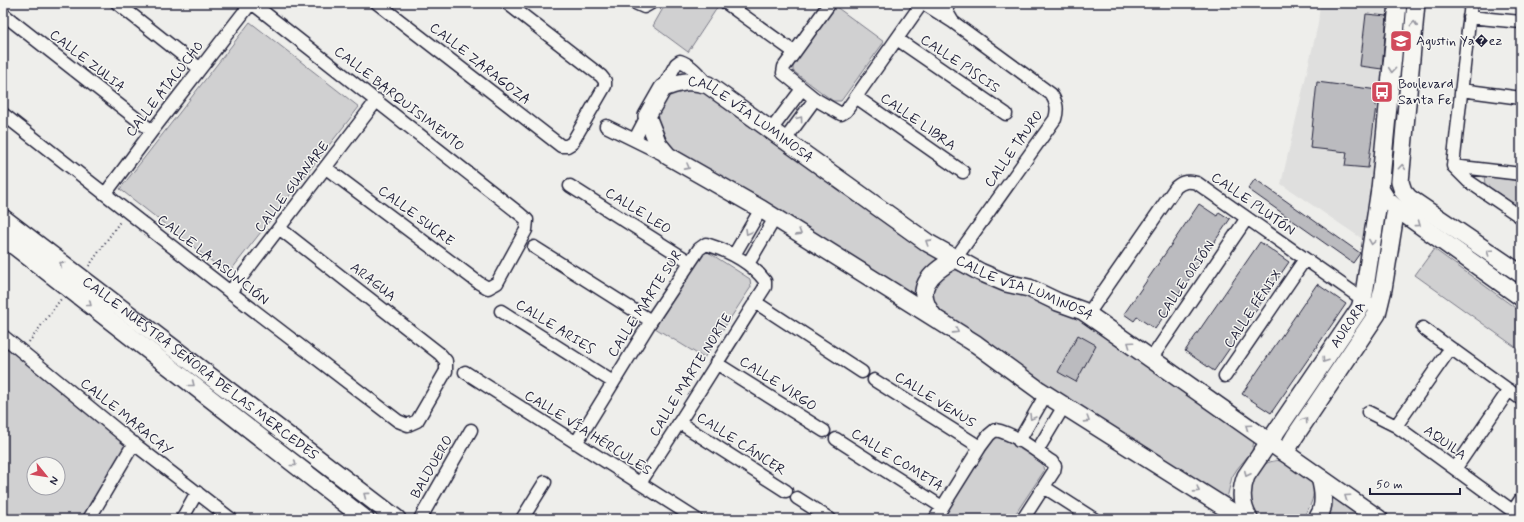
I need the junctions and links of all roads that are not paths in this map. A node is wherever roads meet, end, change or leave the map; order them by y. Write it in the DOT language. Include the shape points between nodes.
graph roads {
  1 [pos="116,3"];
  2 [pos="252,3"];
  3 [pos="377,3"];
  4 [pos="507,3"];
  5 [pos="726,3"];
  6 [pos="830,3"];
  7 [pos="922,3"];
  8 [pos="947,3"];
  9 [pos="1398,3"];
  10 [pos="1416,3"];
  11 [pos="1471,3"];
  12 [pos="3,14"];
  13 [pos="1470,17"];
  14 [pos="953,22"];
  15 [pos="1521,22"];
  16 [pos="897,39"];
  17 [pos="794,52"];
  18 [pos="200,68"];
  19 [pos="802,89"];
  20 [pos="1462,90"];
  21 [pos="856,97"];
  22 [pos="1521,98"];
  23 [pos="816,99"];
  24 [pos="377,100"];
  25 [pos="3,114"];
  26 [pos="1006,114"];
  27 [pos="647,116"];
  28 [pos="606,126"];
  29 [pos="152,130"];
  30 [pos="771,130"];
  31 [pos="635,139"];
  32 [pos="785,140"];
  33 [pos="668,156"];
  34 [pos="1453,166"];
  35 [pos="326,168"];
  36 [pos="963,172"];
  37 [pos="1521,174"];
  38 [pos="570,186"];
  39 [pos="1380,189"];
  40 [pos="105,194"];
  41 [pos="1396,208"];
  42 [pos="768,214"];
  43 [pos="3,218"];
  44 [pos="1246,218"];
  45 [pos="1521,218"];
  46 [pos="279,228"];
  47 [pos="3,237"];
  48 [pos="534,247"];
  49 [pos="734,255"];
  50 [pos="955,259"];
  51 [pos="1305,259"];
  52 [pos="690,262"];
  53 [pos="748,264"];
  54 [pos="1521,274"];
  55 [pos="765,281"];
  56 [pos="75,283"];
  57 [pos="488,288"];
  58 [pos="230,292"];
  59 [pos="1519,292"];
  60 [pos="1363,299"];
  61 [pos="755,302"];
  62 [pos="1378,310"];
  63 [pos="501,311"];
  64 [pos="1088,314"];
  65 [pos="935,318"];
  66 [pos="651,321"];
  67 [pos="1423,328"];
  68 [pos="3,336"];
  69 [pos="1450,349"];
  70 [pos="1151,359"];
  71 [pos="716,363"];
  72 [pos="465,372"];
  73 [pos="862,372"];
  74 [pos="1225,376"];
  75 [pos="874,380"];
  76 [pos="613,382"];
  77 [pos="1509,390"];
  78 [pos="1046,394"];
  79 [pos="1521,399"];
  80 [pos="1064,406"];
  81 [pos="1368,412"];
  82 [pos="680,423"];
  83 [pos="408,425"];
  84 [pos="1396,426"];
  85 [pos="471,430"];
  86 [pos="824,431"];
  87 [pos="836,439"];
  88 [pos="1019,440"];
  89 [pos="1270,442"];
  90 [pos="134,443"];
  91 [pos="576,443"];
  92 [pos="980,447"];
  93 [pos="1037,452"];
  94 [pos="1285,453"];
  95 [pos="1455,469"];
  96 [pos="1320,478"];
  97 [pos="545,482"];
  98 [pos="640,483"];
  99 [pos="1044,487"];
  100 [pos="786,491"];
  101 [pos="197,492"];
  102 [pos="797,498"];
  103 [pos="1521,499"];
  104 [pos="942,507"];
  105 [pos="1517,514"];
  106 [pos="89,519"];
  107 [pos="182,519"];
  108 [pos="231,519"];
  109 [pos="365,519"];
  110 [pos="397,519"];
  111 [pos="420,519"];
  112 [pos="522,519"];
  113 [pos="696,519"];
  114 [pos="830,519"];
  115 [pos="935,519"];
  116 [pos="1023,519"];
  117 [pos="1094,519"];
  118 [pos="1243,519"];
  119 [pos="1249,519"];
  120 [pos="1317,519"];
  121 [pos="1379,519"];
  1 -- 18 [label="street"];
  2 -- 18 [label="street, CALLE ATACUCHO"];
  2 -- 24 [label="street, CALLE BARQUISIMENTO"];
  3 -- 4 [label="street, CALLE ZARAGOZA" via="561,146 567,146 572,143 598,99 605,81"];
  5 -- 17 [label="street"];
  6 -- 17 [label="street"];
  7 -- 14 [label="street, CALLE TAURO"];
  7 -- 16 [label="street"];
  8 -- 14 [label="street" via="947,12"];
  9 -- 39 [label="street, one-way"];
  54 -- 10 [label="street, one-way" via="1409,198 1403,191 1400,182"];
  11 -- 13 [label="street"];
  12 -- 29 [label="street, CALLE ZULIA"];
  13 -- 15 [label="street"];
  13 -- 20 [label="street"];
  14 -- 50 [label="street, CALLE TAURO" via="1051,94 1056,101 1057,110 1055,119"];
  16 -- 21 [label="street"];
  16 -- 26 [label="street, CALLE PISCIS"];
  17 -- 19 [label="street" via="783,73"];
  18 -- 29 [label="street, CALLE ATACUCHO"];
  19 -- 23 [label="street"];
  19 -- 30 [label="street"];
  20 -- 22 [label="street"];
  20 -- 34 [label="street"];
  21 -- 23 [label="street" via="841,114"];
  21 -- 36 [label="street, CALLE LIBRA"];
  32 -- 23 [label="street, one-way"];
  24 -- 35 [label="street, CALLE GUANARE"];
  24 -- 57 [label="street, CALLE BARQUISIMENTO" via="527,220 526,230 497,283"];
  25 -- 40 [label="street, CALLE LA ASUNCIÓN"];
  27 -- 30 [label="street, CALLE VÍA LUMINOSA" via="663,88 680,82 694,81 708,85"];
  27 -- 31 [label="street"];
  27 -- 33 [label="street" via="658,144"];
  28 -- 31 [label="street"];
  29 -- 40 [label="street, CALLE ATACUCHO"];
  30 -- 32 [label="street, CALLE VÍA LUMINOSA"];
  31 -- 33 [label="street"];
  50 -- 32 [label="street, CALLE VÍA LUMINOSA, one-way"];
  33 -- 42 [label="street, one-way"];
  34 -- 37 [label="street"];
  34 -- 45 [label="street" via="1468,180"];
  35 -- 46 [label="street, CALLE GUANARE"];
  35 -- 57 [label="street, CALLE SUCRE"];
  38 -- 52 [label="street, CALLE LEO"];
  39 -- 41 [label="street"];
  39 -- 60 [label="street, AURORA, one-way"];
  40 -- 58 [label="street, CALLE LA ASUNCIÓN"];
  41 -- 59 [label="street, one-way"];
  41 -- 62 [label="street, AURORA"];
  42 -- 49 [label="street, one-way"];
  42 -- 53 [label="street"];
  42 -- 65 [label="street, one-way"];
  56 -- 43 [label="street, CALLE NUESTRA SEÑORA DE LAS MERCEDES, one-way"];
  44 -- 51 [label="street, CALLE PLUTÓN"];
  44 -- 64 [label="street, CALLE PLUTÓN" via="1197,183 1181,183"];
  44 -- 70 [label="street, CALLE ORIÓN"];
  46 -- 58 [label="street, CALLE GUANARE"];
  46 -- 83 [label="street, ARAGUA" via="440,354 446,362 446,371 417,421"];
  47 -- 56 [label="street, CALLE NUESTRA SEÑORA DE LAS MERCEDES"];
  48 -- 66 [label="street"];
  49 -- 52 [label="street, CALLE MARTE SUR" via="706,244"];
  49 -- 53 [label="street, CALLE MARTE SUR"];
  50 -- 64 [label="street, CALLE VÍA LUMINOSA" via="1000,280 1028,288"];
  50 -- 65 [label="street" via="934,272 924,290 924,300"];
  51 -- 60 [label="street, CALLE PLUTÓN"];
  51 -- 74 [label="street, CALLE FÉNIX"];
  52 -- 66 [label="street, CALLE MARTE SUR"];
  53 -- 55 [label="street, CALLE MARTE SUR"];
  55 -- 61 [label="street, CALLE MARTE NORTE" via="765,287"];
  56 -- 109 [label="street, CALLE NUESTRA SEÑORA DE LAS MERCEDES, one-way"];
  110 -- 56 [label="street, CALLE NUESTRA SEÑORA DE LAS MERCEDES, one-way"];
  58 -- 83 [label="street, CALLE LA ASUNCIÓN" via="398,421"];
  60 -- 62 [label="street, CALLE PLUTÓN"];
  60 -- 89 [label="street, AURORA, one-way" via="1356,315"];
  61 -- 71 [label="street, CALLE MARTE NORTE"];
  61 -- 73 [label="street"];
  94 -- 62 [label="street, AURORA, one-way"];
  63 -- 76 [label="street, CALLE ARIES"];
  70 -- 64 [label="street, CALLE VÍA LUMINOSA, one-way"];
  65 -- 78 [label="street, one-way"];
  66 -- 76 [label="street, CALLE MARTE SUR"];
  67 -- 69 [label="street"];
  68 -- 90 [label="street, CALLE MARACAY"];
  69 -- 77 [label="street"];
  69 -- 84 [label="street"];
  89 -- 70 [label="street, CALLE VÍA LUMINOSA, one-way"];
  71 -- 82 [label="street, CALLE MARTE NORTE"];
  71 -- 86 [label="street, CALLE VIRGO"];
  72 -- 91 [label="street, CALLE VÍA HÉRCULES"];
  75 -- 92 [label="street, CALLE VENUS"];
  76 -- 91 [label="street, CALLE MARTE SUR"];
  77 -- 79 [label="street"];
  77 -- 95 [label="street"];
  78 -- 80 [label="street"];
  78 -- 88 [label="street, one-way"];
  80 -- 93 [label="street"];
  80 -- 118 [label="street, one-way"];
  81 -- 84 [label="street, AQUILA"];
  82 -- 98 [label="street, CALLE MARTE NORTE"];
  82 -- 100 [label="street, CALLE CÁNCER"];
  84 -- 95 [label="street, AQUILA"];
  85 -- 111 [label="street, BALDUERO"];
  87 -- 104 [label="street, CALLE COMETA"];
  88 -- 92 [label="street" via="995,430"];
  88 -- 93 [label="street"];
  89 -- 94 [label="street, CALLE VÍA LUMINOSA"];
  89 -- 119 [label="street, AURORA, one-way" via="1250,469 1242,488 1244,510"];
  90 -- 101 [label="street, CALLE MARACAY"];
  90 -- 106 [label="street"];
  91 -- 98 [label="street, CALLE VÍA HÉRCULES"];
  92 -- 104 [label="street"];
  93 -- 99 [label="street" via="1055,466"];
  94 -- 96 [label="street, CALLE VÍA LUMINOSA"];
  95 -- 105 [label="street, AQUILA"];
  96 -- 120 [label="street" via="1324,502"];
  121 -- 96 [label="street, CALLE VÍA LUMINOSA, one-way"];
  97 -- 112 [label="street"];
  98 -- 113 [label="street, CALLE VÍA HÉRCULES"];
  99 -- 116 [label="street"];
  99 -- 117 [label="street"];
  101 -- 107 [label="street"];
  101 -- 108 [label="street, CALLE MARACAY"];
  102 -- 114 [label="street"];
  103 -- 105 [label="street"];
  104 -- 115 [label="street"];
}
